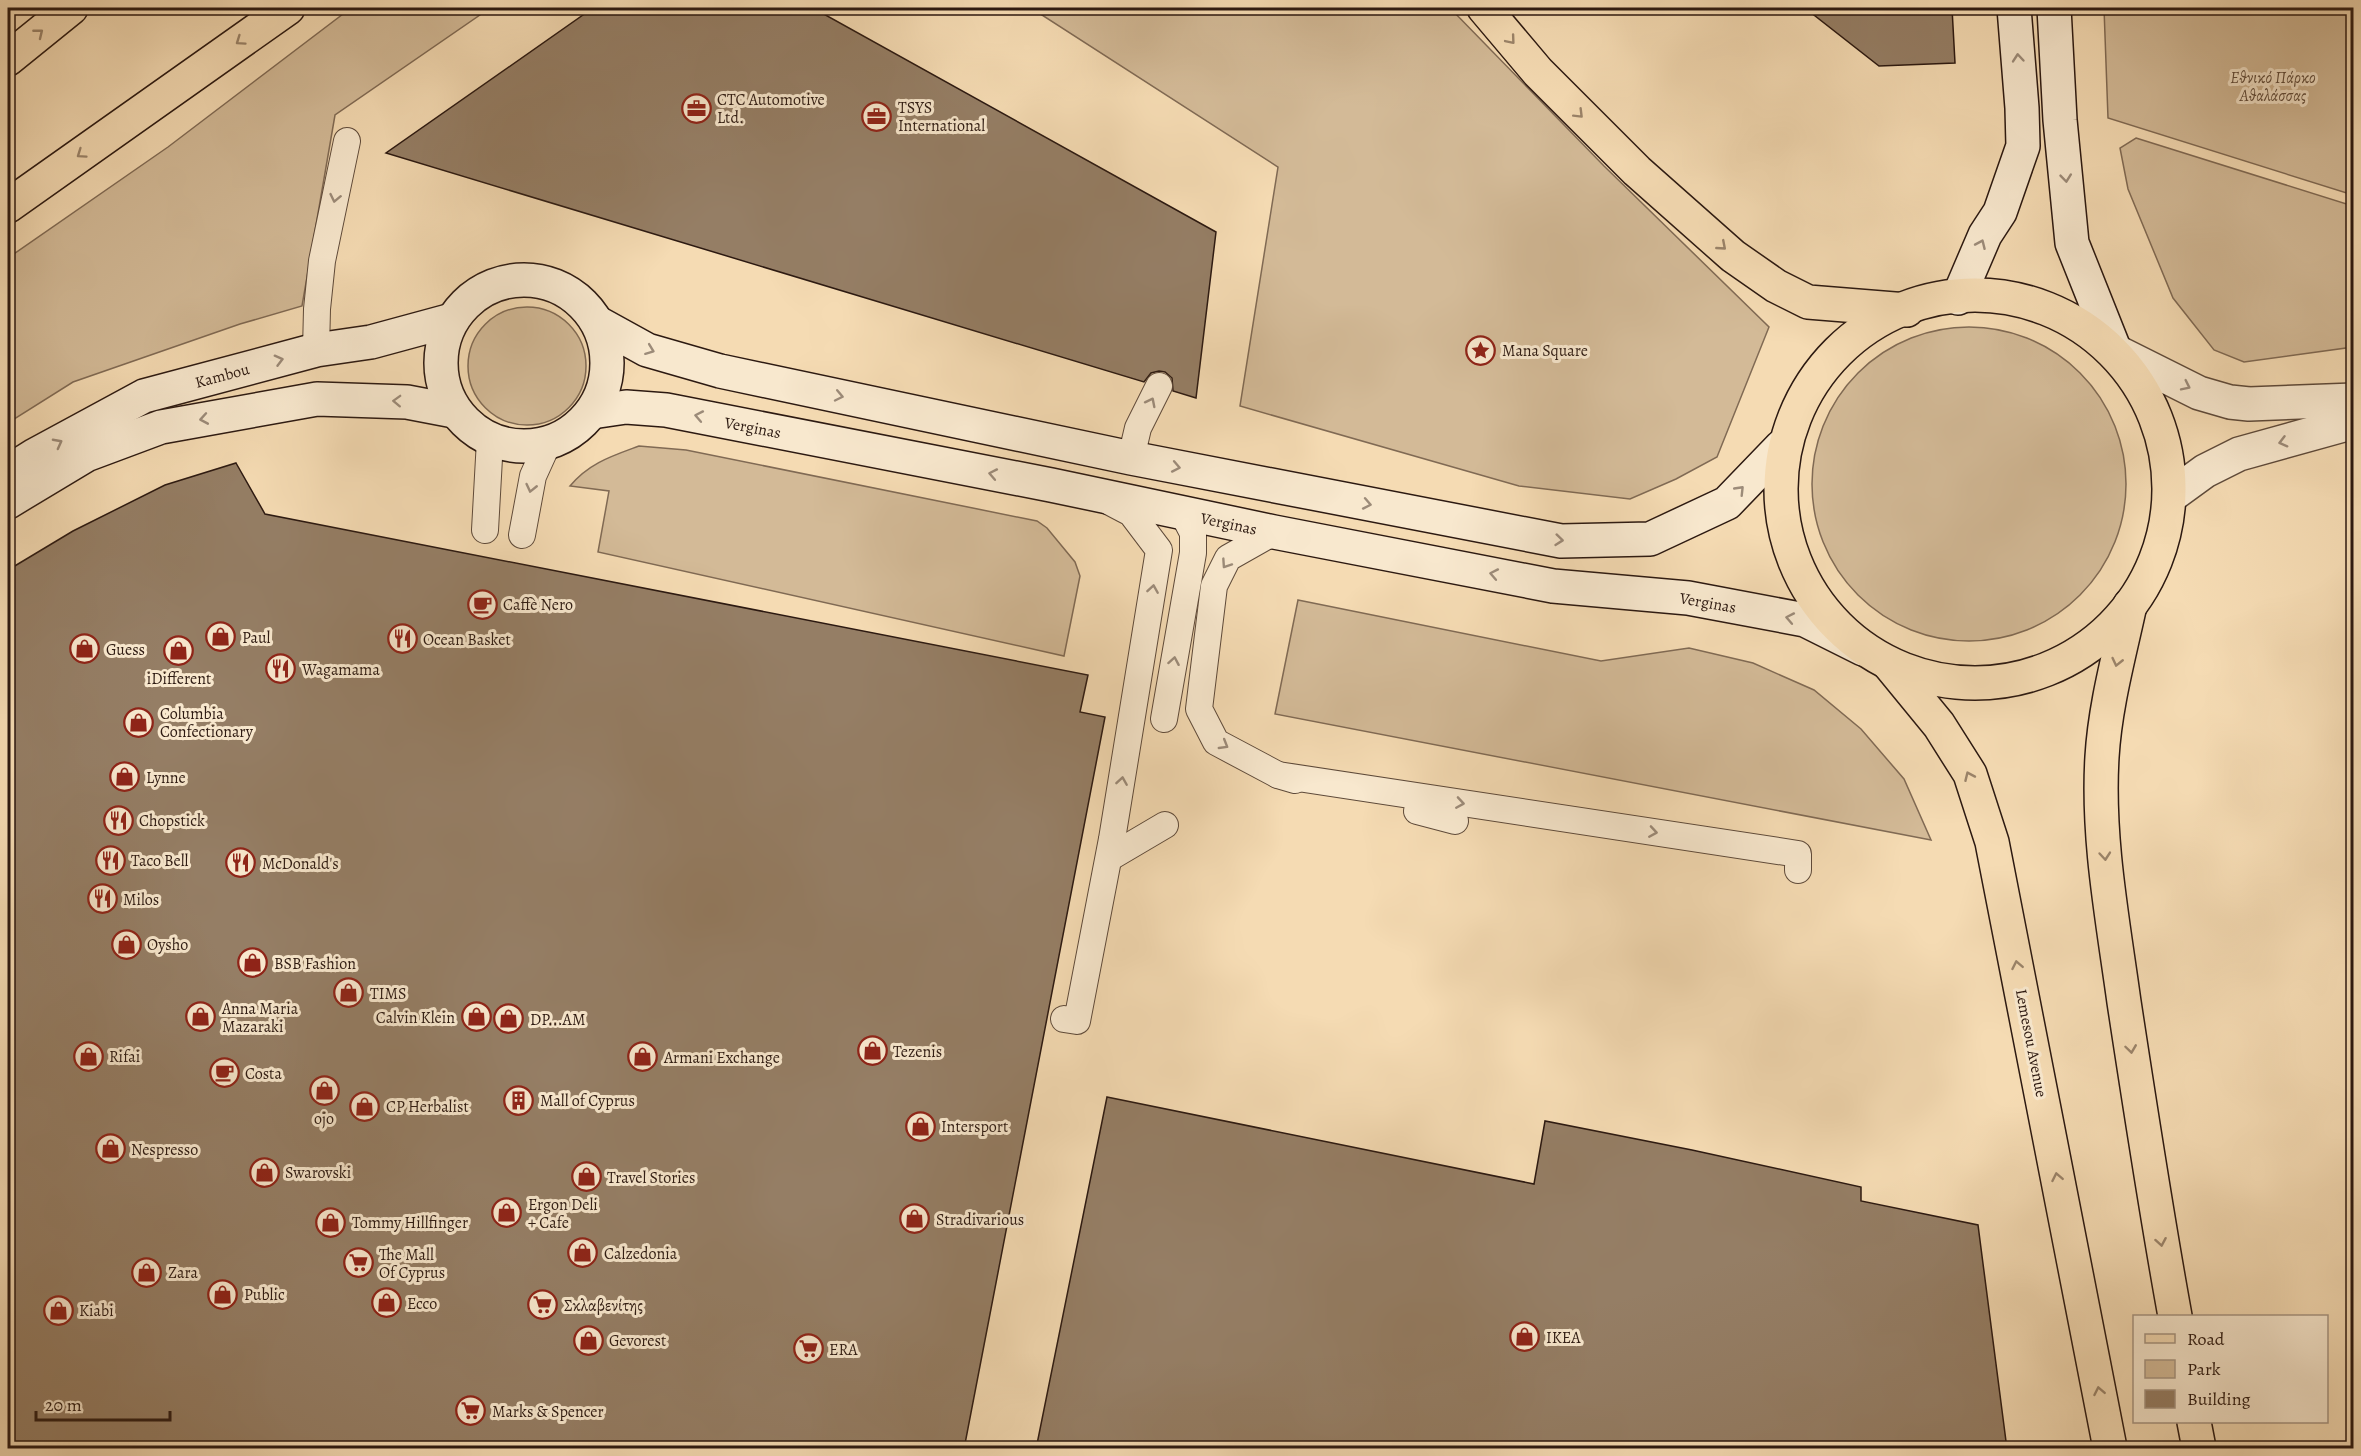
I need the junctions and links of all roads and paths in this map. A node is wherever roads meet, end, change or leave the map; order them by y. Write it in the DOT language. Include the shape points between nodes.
graph roads {
  1 [pos="71,8"];
  2 [pos="288,8"];
  3 [pos="1484,8"];
  4 [pos="2014,8"];
  5 [pos="2054,8"];
  6 [pos="8,59"];
  7 [pos="348,141"];
  8 [pos="8,206"];
  9 [pos="1958,298"];
  10 [pos="1907,310"];
  11 [pos="452,320"];
  12 [pos="598,323"];
  13 [pos="316,350"];
  14 [pos="2115,351"];
  15 [pos="1159,386"];
  16 [pos="2354,400"];
  17 [pos="454,411"];
  18 [pos="592,412"];
  19 [pos="2354,423"];
  20 [pos="490,440"];
  21 [pos="548,443"];
  22 [pos="1781,447"];
  23 [pos="1131,458"];
  24 [pos="8,472"];
  25 [pos="2172,495"];
  26 [pos="1099,497"];
  27 [pos="8,502"];
  28 [pos="1183,514"];
  29 [pos="485,530"];
  30 [pos="1274,532"];
  31 [pos="522,535"];
  32 [pos="2130,605"];
  33 [pos="1876,657"];
  34 [pos="1164,719"];
  35 [pos="1278,775"];
  36 [pos="1455,821"];
  37 [pos="1165,825"];
  38 [pos="1111,848"];
  39 [pos="1798,870"];
  40 [pos="1064,1019"];
  41 [pos="2175,1315"];
  42 [pos="2194,1423"];
  43 [pos="2110,1449"];
  44 [pos="2199,1449"];
  6 -- 1 [label="main road, one-way"];
  2 -- 8 [label="main road, one-way"];
  3 -- 10 [label="main road, one-way" via="1538,72 1637,171 1733,256 1776,286 1808,302"];
  9 -- 4 [label="street, one-way" via="1985,235 2000,212 2023,146"];
  5 -- 14 [label="street, one-way" via="2072,243"];
  7 -- 13 [label="lane, one-way" via="322,261"];
  9 -- 10 [label="main road"];
  9 -- 14 [label="main road" via="2014,300 2069,318"];
  10 -- 22 [label="main road, Lemesou Avenue" via="1851,341 1803,391"];
  11 -- 12 [label="street" via="475,294 508,280 543,281 575,296"];
  11 -- 13 [label="street, Kambou" via="371,342"];
  11 -- 17 [label="street" via="441,349 441,381"];
  12 -- 18 [label="street" via="608,353 605,384"];
  12 -- 23 [label="street, one-way" via="647,350 720,371"];
  24 -- 13 [label="street, Kambou, one-way" via="144,396"];
  14 -- 16 [label="street, one-way" via="2199,393 2230,402"];
  14 -- 25 [label="main road" via="2138,378 2155,408 2169,451"];
  23 -- 15 [label="lane, one-way" via="1138,428"];
  17 -- 20 [label="street" via="470,428"];
  17 -- 27 [label="street, one-way" via="407,402 317,399 161,427 86,454"];
  18 -- 21 [label="street" via="573,431"];
  26 -- 18 [label="street, Verginas, one-way" via="666,410 626,407"];
  19 -- 25 [label="street, one-way" via="2239,454 2205,471"];
  20 -- 21 [label="street" via="519,447"];
  20 -- 29 [label="lane"];
  21 -- 31 [label="lane, one-way" via="533,476"];
  23 -- 22 [label="street, one-way" via="1561,541 1650,539 1727,503"];
  22 -- 33 [label="main road, Lemesou Avenue" via="1778,504 1791,560 1820,610"];
  25 -- 32 [label="main road" via="2160,554"];
  26 -- 28 [label="street, Verginas"];
  38 -- 26 [label="lane, one-way" via="1159,550 1131,513"];
  28 -- 30 [label="street, Verginas"];
  34 -- 28 [label="lane, one-way" via="1193,553 1193,532"];
  33 -- 30 [label="street, Verginas, one-way" via="1804,620 1688,598 1553,586"];
  30 -- 35 [label="lane, one-way" via="1227,558 1214,586 1199,709 1216,741"];
  32 -- 33 [label="main road" via="2082,651 2020,678 1953,682"];
  32 -- 41 [label="main road, one-way" via="2106,716 2102,815 2109,896"];
  43 -- 33 [label="main road, Lemesou Avenue, one-way" via="1992,842 1970,774 1939,725"];
  35 -- 36 [label="lane"];
  35 -- 39 [label="lane, one-way" via="1798,854"];
  37 -- 38 [label="lane"];
  38 -- 40 [label="lane" via="1077,1021"];
  42 -- 44 [label="main road"];
}
